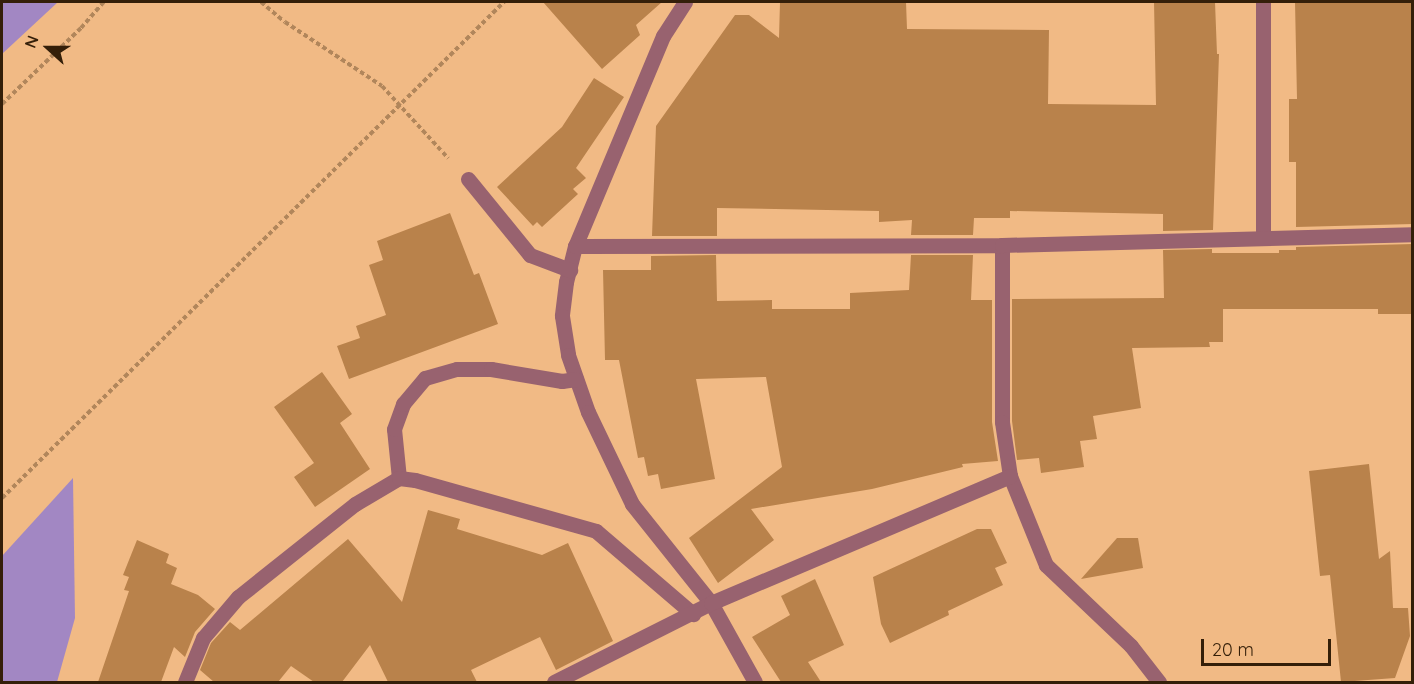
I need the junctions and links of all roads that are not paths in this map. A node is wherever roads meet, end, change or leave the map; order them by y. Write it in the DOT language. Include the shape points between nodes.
graph roads {
  1 [pos="685,2"];
  2 [pos="1263,2"];
  3 [pos="468,179"];
  4 [pos="1413,234"];
  5 [pos="1263,236"];
  6 [pos="1002,245"];
  7 [pos="575,246"];
  8 [pos="570,270"];
  9 [pos="576,379"];
  10 [pos="1010,476"];
  11 [pos="399,478"];
  12 [pos="711,603"];
  13 [pos="693,614"];
  14 [pos="185,682"];
  15 [pos="554,682"];
  16 [pos="755,682"];
  17 [pos="1159,682"];
  1 -- 7 [label="street" via="663,36"];
  2 -- 5 [label="street"];
  3 -- 8 [label="street" via="530,255"];
  4 -- 5 [label="street"];
  5 -- 6 [label="street"];
  6 -- 7 [label="street"];
  6 -- 10 [label="street" via="1002,422"];
  7 -- 8 [label="street"];
  8 -- 9 [label="street" via="562,316"];
  9 -- 11 [label="street" via="562,381 491,369 457,369 425,378 403,404 394,429"];
  9 -- 12 [label="street" via="632,504"];
  10 -- 12 [label="street"];
  10 -- 17 [label="street" via="1046,565 1131,646"];
  11 -- 13 [label="street" via="596,531"];
  11 -- 14 [label="street" via="355,504 238,597 204,638"];
  12 -- 13 [label="street"];
  12 -- 16 [label="street"];
  13 -- 15 [label="street"];
}
